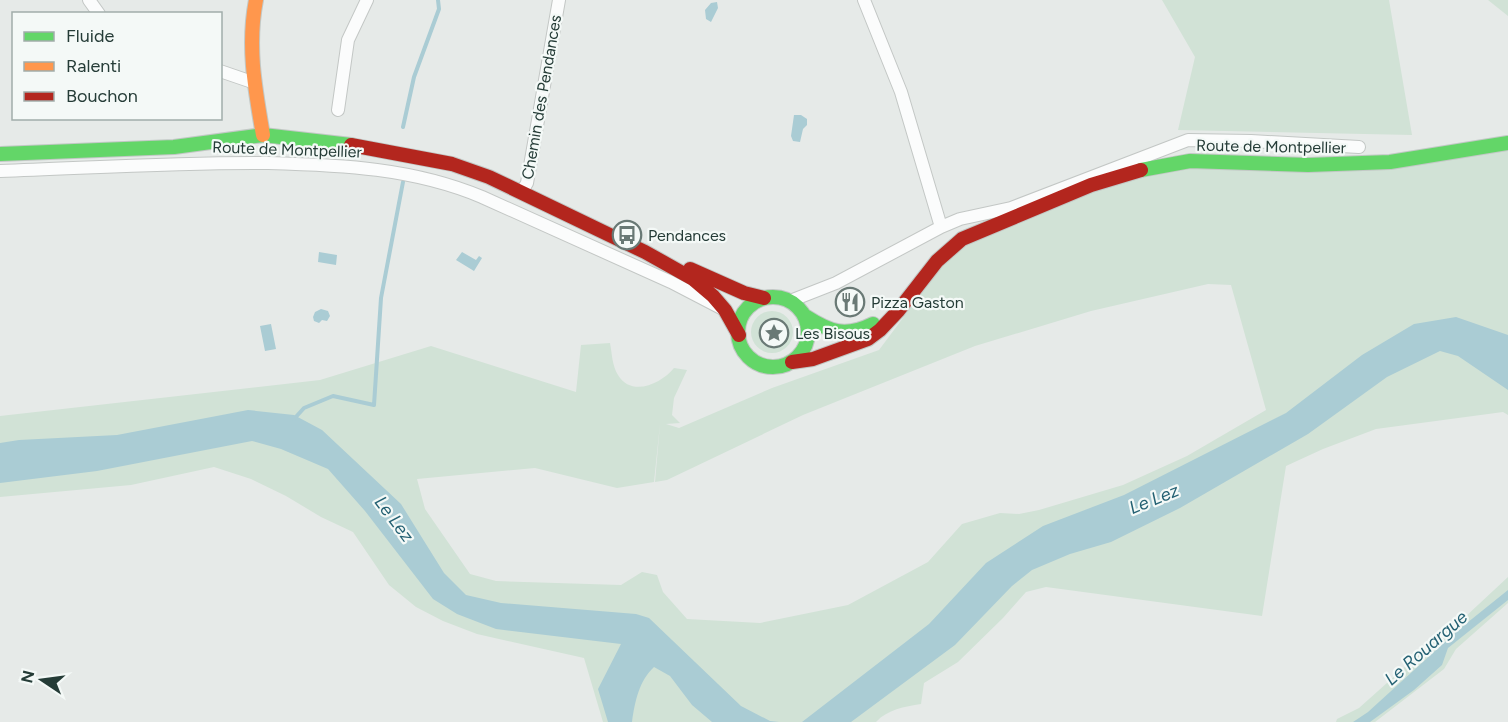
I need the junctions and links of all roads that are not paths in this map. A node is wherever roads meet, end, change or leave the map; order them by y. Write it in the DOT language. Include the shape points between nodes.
graph roads {
  1 [pos="256,0"];
  2 [pos="367,0"];
  3 [pos="559,0"];
  4 [pos="864,0"];
  5 [pos="222,72"];
  6 [pos="255,83"];
  7 [pos="338,110"];
  8 [pos="263,135"];
  9 [pos="1508,143"];
  10 [pos="1359,147"];
  11 [pos="0,154"];
  12 [pos="0,171"];
  13 [pos="522,193"];
  14 [pos="941,227"];
  15 [pos="645,252"];
  16 [pos="764,298"];
  17 [pos="790,301"];
  18 [pos="724,310"];
  19 [pos="898,311"];
  20 [pos="805,316"];
  21 [pos="739,335"];
  22 [pos="792,362"];
  1 -- 6 [label="main road" via="251,28"];
  2 -- 7 [label="street" via="348,40"];
  3 -- 13 [label="street, Chemin des Pendances" via="527,183"];
  4 -- 14 [label="street" via="901,92"];
  5 -- 6 [label="street"];
  6 -- 8 [label="main road"];
  8 -- 11 [label="main road, Route de Montpellier" via="174,147"];
  8 -- 13 [label="main road, Route de Montpellier" via="367,147 452,164"];
  9 -- 19 [label="main road, Route de Montpellier" via="1390,162 1308,165 1190,161 1145,169 1091,185 962,239 937,261"];
  10 -- 14 [label="street" via="1188,140 1011,208"];
  12 -- 18 [label="street, Route de Montpellier" via="327,164 418,176 482,197"];
  13 -- 15 [label="main road, Route de Montpellier"];
  14 -- 17 [label="street" via="826,288"];
  15 -- 16 [label="main road, Route de Montpellier"];
  15 -- 18 [label="main road, Route de Montpellier" via="693,279"];
  16 -- 17 [label="main road"];
  16 -- 21 [label="main road" via="748,308"];
  17 -- 20 [label="main road"];
  18 -- 21 [label="main road, Route de Montpellier"];
  19 -- 20 [label="main road, Route de Montpellier" via="860,331 842,333"];
  19 -- 22 [label="main road, Route de Montpellier" via="868,339 813,359"];
  20 -- 22 [label="main road" via="808,337"];
  21 -- 22 [label="main road" via="741,346 754,361 774,367"];
}
